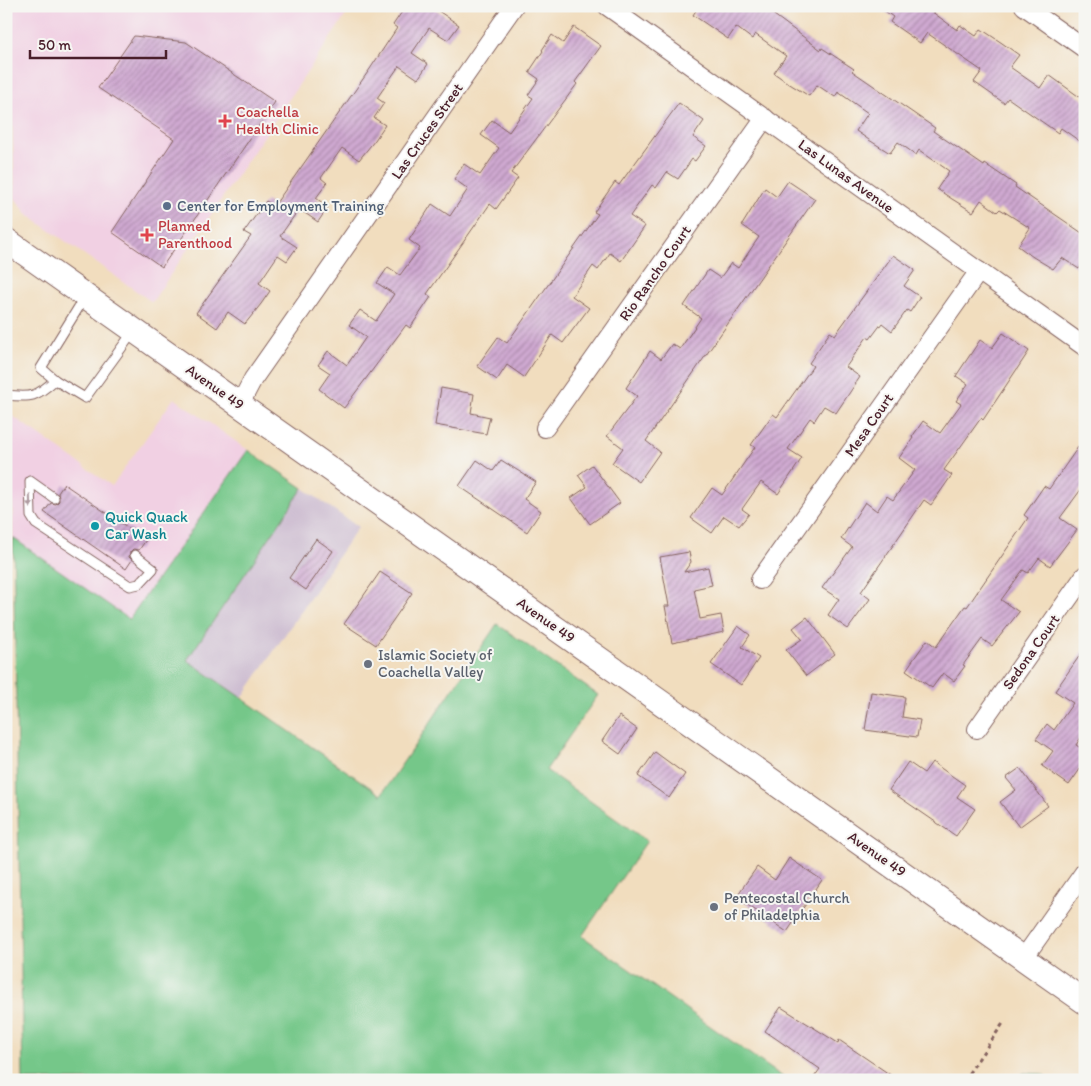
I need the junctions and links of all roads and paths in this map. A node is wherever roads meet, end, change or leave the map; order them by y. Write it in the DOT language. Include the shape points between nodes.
graph roads {
  1 [pos="514,6"];
  2 [pos="607,6"];
  3 [pos="1024,6"];
  4 [pos="1085,49"];
  5 [pos="765,118"];
  6 [pos="6,240"];
  7 [pos="979,271"];
  8 [pos="86,295"];
  9 [pos="135,330"];
  10 [pos="1085,347"];
  11 [pos="55,380"];
  12 [pos="6,395"];
  13 [pos="240,404"];
  14 [pos="545,428"];
  15 [pos="54,498"];
  16 [pos="135,555"];
  17 [pos="1085,575"];
  18 [pos="760,580"];
  19 [pos="976,729"];
  20 [pos="1085,870"];
  21 [pos="1023,959"];
  22 [pos="1085,1002"];
  23 [pos="1004,1022"];
  24 [pos="964,1080"];
  1 -- 13 [label="street, Las Cruces Street" via="253,379"];
  2 -- 5 [label="street, Las Lunas Avenue"];
  3 -- 4 [label="street"];
  5 -- 7 [label="street, Las Lunas Avenue"];
  5 -- 14 [label="street, Rio Rancho Court"];
  6 -- 8 [label="street, Avenue 49"];
  7 -- 10 [label="street, Las Lunas Avenue"];
  7 -- 18 [label="street, Mesa Court"];
  8 -- 9 [label="street, Avenue 49"];
  8 -- 11 [label="lane" via="41,368"];
  9 -- 11 [label="lane" via="85,398"];
  9 -- 13 [label="street, Avenue 49"];
  11 -- 12 [label="lane" via="39,394"];
  13 -- 21 [label="street, Avenue 49"];
  15 -- 16 [label="lane, one-way" via="30,482 31,516 36,524 130,586 139,584 153,570"];
  17 -- 19 [label="street, Sedona Court"];
  20 -- 21 [label="street"];
  21 -- 22 [label="street, Avenue 49"];
  23 -- 24 [label="path"];
}
